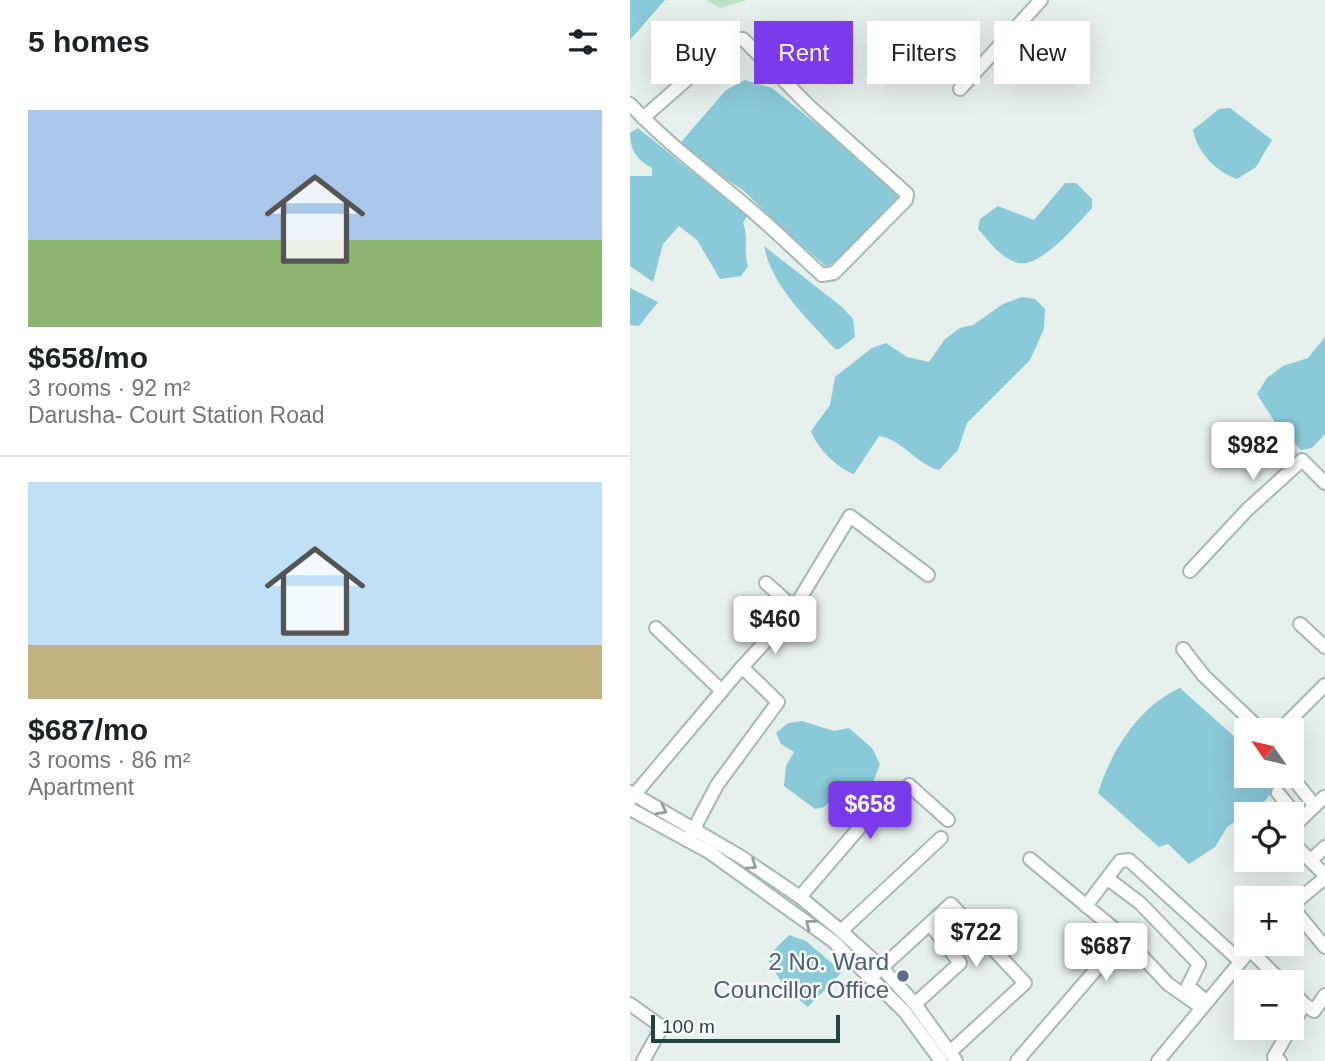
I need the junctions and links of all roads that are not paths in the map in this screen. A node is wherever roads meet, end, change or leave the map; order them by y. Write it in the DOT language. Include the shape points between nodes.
graph roads {
  1 [pos="1041,0"];
  2 [pos="960,89"];
  3 [pos="630,104"];
  4 [pos="643,118"];
  5 [pos="1325,483"];
  6 [pos="1190,571"];
  7 [pos="928,575"];
  8 [pos="766,583"];
  9 [pos="794,608"];
  10 [pos="1300,625"];
  11 [pos="656,628"];
  12 [pos="1325,648"];
  13 [pos="1183,649"];
  14 [pos="743,667"];
  15 [pos="1325,685"];
  16 [pos="722,691"];
  17 [pos="1248,718"];
  18 [pos="1292,718"];
  19 [pos="1302,788"];
  20 [pos="1278,793"];
  21 [pos="1283,802"];
  22 [pos="1320,802"];
  23 [pos="631,804"];
  24 [pos="1304,817"];
  25 [pos="948,820"];
  26 [pos="695,827"];
  27 [pos="941,838"];
  28 [pos="688,840"];
  29 [pos="1325,847"];
  30 [pos="1304,853"];
  31 [pos="1030,859"];
  32 [pos="1311,860"];
  33 [pos="1325,876"];
  34 [pos="1108,879"];
  35 [pos="1304,895"];
  36 [pos="800,897"];
  37 [pos="1086,906"];
  38 [pos="1304,921"];
  39 [pos="930,924"];
  40 [pos="841,931"];
  41 [pos="1124,937"];
  42 [pos="1325,947"];
  43 [pos="1245,956"];
  44 [pos="1260,956"];
  45 [pos="1240,961"];
  46 [pos="882,968"];
  47 [pos="1272,970"];
  48 [pos="871,976"];
  49 [pos="1325,995"];
  50 [pos="630,1004"];
  51 [pos="915,1004"];
  52 [pos="1203,1004"];
  53 [pos="1314,1012"];
  54 [pos="1284,1040"];
  55 [pos="949,1058"];
  56 [pos="643,1061"];
  57 [pos="1017,1061"];
  58 [pos="1158,1061"];
  59 [pos="1280,1061"];
  1 -- 2 [label="street"];
  3 -- 4 [label="street"];
  4 -- 4 [label="street" via="822,275 834,273 906,200 907,194 743,39 733,39"];
  5 -- 6 [label="street" via="1302,460"];
  7 -- 9 [label="street" via="850,516"];
  8 -- 9 [label="street"];
  9 -- 14 [label="street"];
  10 -- 12 [label="street"];
  11 -- 16 [label="street"];
  13 -- 17 [label="street"];
  14 -- 16 [label="street"];
  14 -- 26 [label="street" via="778,702 717,785"];
  15 -- 18 [label="street"];
  16 -- 23 [label="street"];
  19 -- 22 [label="street"];
  20 -- 21 [label="street"];
  22 -- 24 [label="street"];
  23 -- 26 [label="street, one-way"];
  23 -- 28 [label="street"];
  25 -- 36 [label="street" via="909,785 860,827"];
  26 -- 28 [label="street"];
  26 -- 36 [label="street, one-way"];
  27 -- 40 [label="street"];
  48 -- 28 [label="street, one-way" via="792,909"];
  29 -- 32 [label="street"];
  30 -- 32 [label="street"];
  31 -- 37 [label="street"];
  32 -- 33 [label="street"];
  33 -- 35 [label="street"];
  34 -- 37 [label="street"];
  34 -- 45 [label="street" via="1121,861 1129,860"];
  34 -- 52 [label="street" via="1140,903 1199,964 1188,986"];
  36 -- 40 [label="street"];
  37 -- 41 [label="street"];
  38 -- 42 [label="street"];
  39 -- 46 [label="street"];
  39 -- 51 [label="street" via="960,963"];
  39 -- 55 [label="street" via="951,904 1025,983"];
  40 -- 46 [label="street"];
  41 -- 52 [label="street" via="1168,984"];
  41 -- 57 [label="street"];
  43 -- 45 [label="street"];
  44 -- 47 [label="street"];
  45 -- 52 [label="street"];
  46 -- 48 [label="street"];
  46 -- 51 [label="street"];
  48 -- 55 [label="street"];
  49 -- 53 [label="street"];
  50 -- 56 [label="street" via="662,1027"];
  51 -- 55 [label="street"];
  52 -- 58 [label="street"];
  54 -- 59 [label="street" via="1274,1057"];
}
